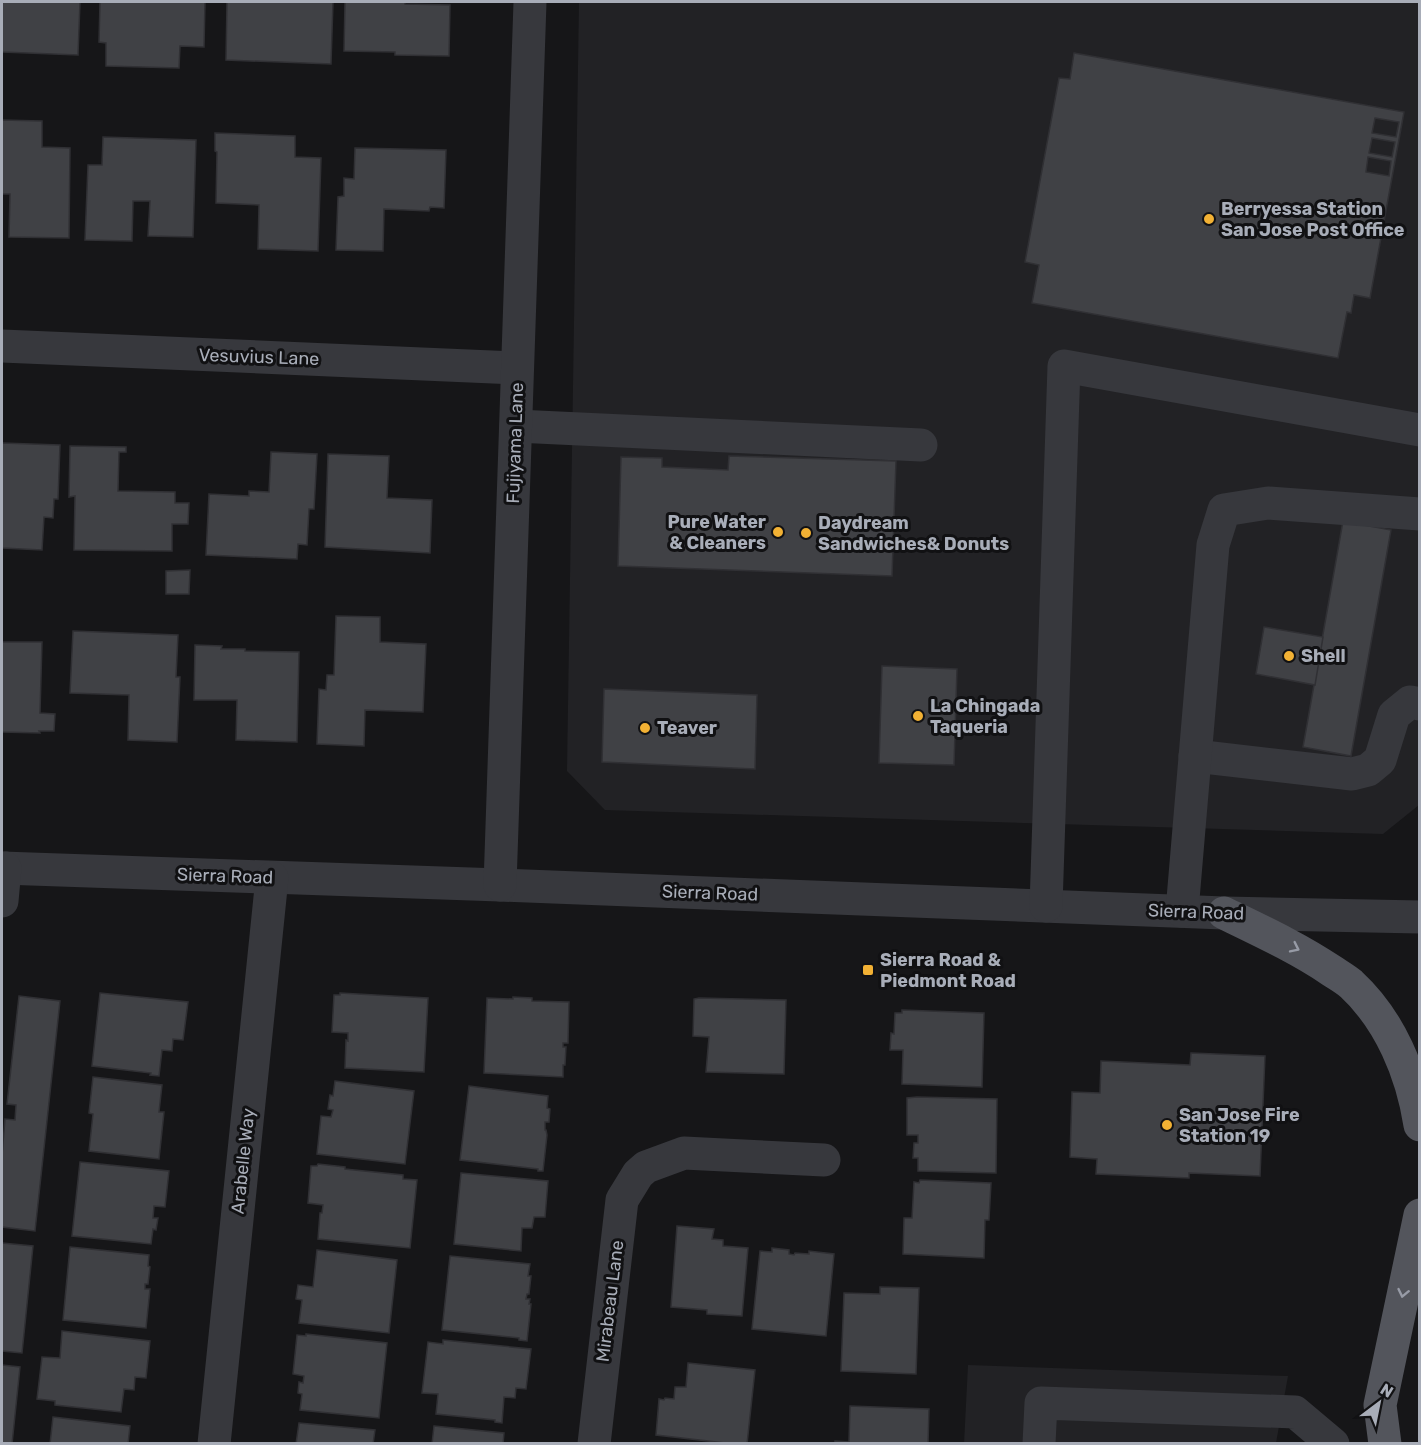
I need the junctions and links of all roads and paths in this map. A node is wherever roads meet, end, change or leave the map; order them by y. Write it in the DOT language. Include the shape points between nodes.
graph roads {
  1 [pos="530,2"];
  2 [pos="2,346"];
  3 [pos="517,368"];
  4 [pos="516,426"];
  5 [pos="1419,430"];
  6 [pos="921,445"];
  7 [pos="1419,514"];
  8 [pos="1419,704"];
  9 [pos="1195,756"];
  10 [pos="3,868"];
  11 [pos="272,878"];
  12 [pos="500,885"];
  13 [pos="2,901"];
  14 [pos="1046,906"];
  15 [pos="1182,911"];
  16 [pos="1224,913"];
  17 [pos="1419,917"];
  18 [pos="1419,1125"];
  19 [pos="824,1160"];
  20 [pos="1419,1215"];
  21 [pos="214,1443"];
  22 [pos="594,1443"];
  23 [pos="1039,1443"];
  24 [pos="1333,1443"];
  25 [pos="1384,1443"];
  1 -- 3 [label="street, Fujiyama Lane"];
  2 -- 3 [label="street, Vesuvius Lane"];
  3 -- 4 [label="street, Fujiyama Lane"];
  4 -- 6 [label="street"];
  4 -- 12 [label="street, Fujiyama Lane"];
  5 -- 14 [label="street" via="1064,366"];
  7 -- 9 [label="street" via="1268,503 1224,510 1213,544"];
  8 -- 9 [label="street" via="1410,702 1394,715 1380,760 1368,770 1352,774"];
  9 -- 15 [label="street"];
  10 -- 11 [label="street, Sierra Road"];
  10 -- 13 [label="street"];
  11 -- 12 [label="street, Sierra Road"];
  11 -- 21 [label="street, Arabelle Way"];
  12 -- 14 [label="street, Sierra Road"];
  14 -- 15 [label="street, Sierra Road"];
  15 -- 16 [label="street, Sierra Road"];
  16 -- 17 [label="street, Sierra Road"];
  16 -- 18 [label="main road, one-way" via="1309,955 1350,983 1376,1010 1399,1050"];
  19 -- 22 [label="street, Mirabeau Lane" via="684,1153 646,1167 638,1174 622,1200"];
  20 -- 25 [label="main road, one-way" via="1380,1405"];
  23 -- 24 [label="street" via="1041,1403 1295,1412"];
}
